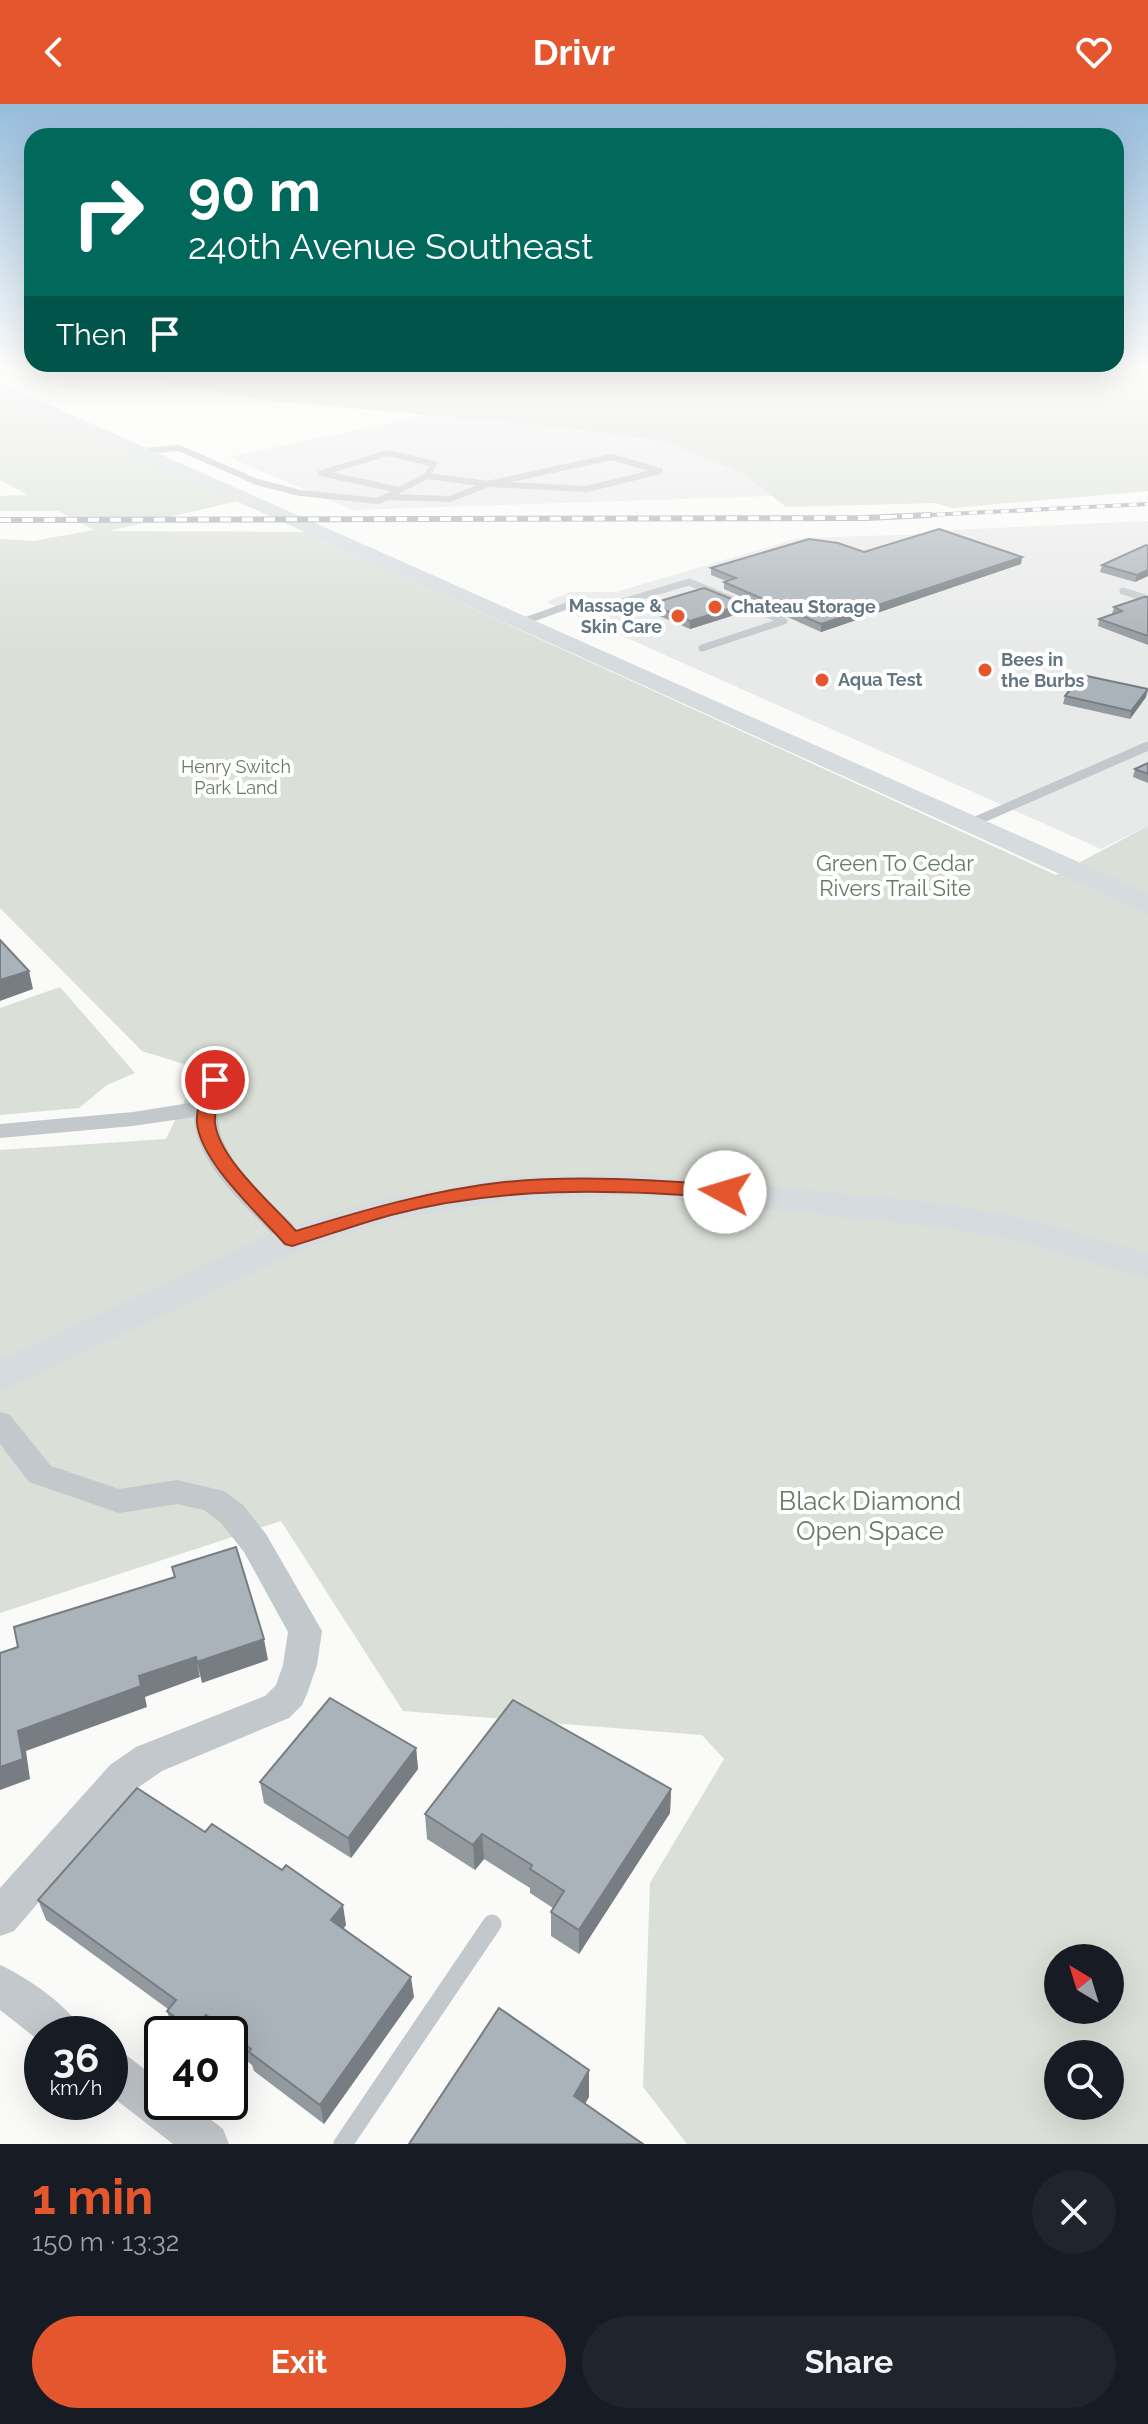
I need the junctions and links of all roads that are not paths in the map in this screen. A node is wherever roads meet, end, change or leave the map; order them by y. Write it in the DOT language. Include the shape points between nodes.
graph roads {
  1 [pos="168,462"];
  2 [pos="212,462"];
  3 [pos="357,462"];
  4 [pos="426,462"];
  5 [pos="588,462"];
  6 [pos="630,462"];
  7 [pos="427,476"];
  8 [pos="488,484"];
  9 [pos="399,490"];
  10 [pos="387,497"];
  11 [pos="1123,591"];
  12 [pos="1148,599"];
  13 [pos="522,622"];
  14 [pos="702,648"];
  15 [pos="1148,746"];
  16 [pos="969,824"];
  17 [pos="1148,905"];
  18 [pos="215,1080"];
  19 [pos="206,1108"];
  20 [pos="0,1131"];
  21 [pos="292,1239"];
  22 [pos="1148,1266"];
  23 [pos="0,1377"];
  24 [pos="0,1423"];
  25 [pos="0,1917"];
  26 [pos="492,1924"];
  27 [pos="0,1985"];
  28 [pos="40,2016"];
  29 [pos="128,2083"];
  30 [pos="208,2144"];
  31 [pos="343,2144"];
  1 -- 13 [label="main road"];
  2 -- 10 [label="lane" via="300,493 378,501"];
  3 -- 9 [label="lane" via="321,473"];
  4 -- 7 [label="lane" via="434,464"];
  5 -- 8 [label="lane"];
  6 -- 8 [label="lane" via="660,471 587,489"];
  7 -- 8 [label="lane"];
  7 -- 9 [label="lane"];
  8 -- 10 [label="lane" via="450,499"];
  9 -- 10 [label="lane"];
  11 -- 12 [label="lane"];
  13 -- 14 [label="lane" via="575,603 619,603 689,582 784,621"];
  13 -- 16 [label="main road"];
  15 -- 16 [label="lane"];
  16 -- 17 [label="main road"];
  18 -- 19 [label="street"];
  19 -- 20 [label="street"];
  19 -- 21 [label="street" via="213,1146"];
  21 -- 22 [label="street" via="443,1197 539,1186 633,1184 940,1215 1019,1229"];
  21 -- 23 [label="street"];
  24 -- 25 [label="street" via="40,1474 119,1501 177,1492 213,1500 255,1543 305,1631 290,1694 277,1707 149,1759 123,1777"];
  26 -- 31 [label="lane"];
  27 -- 28 [label="street"];
  29 -- 30 [label="street"];
}
